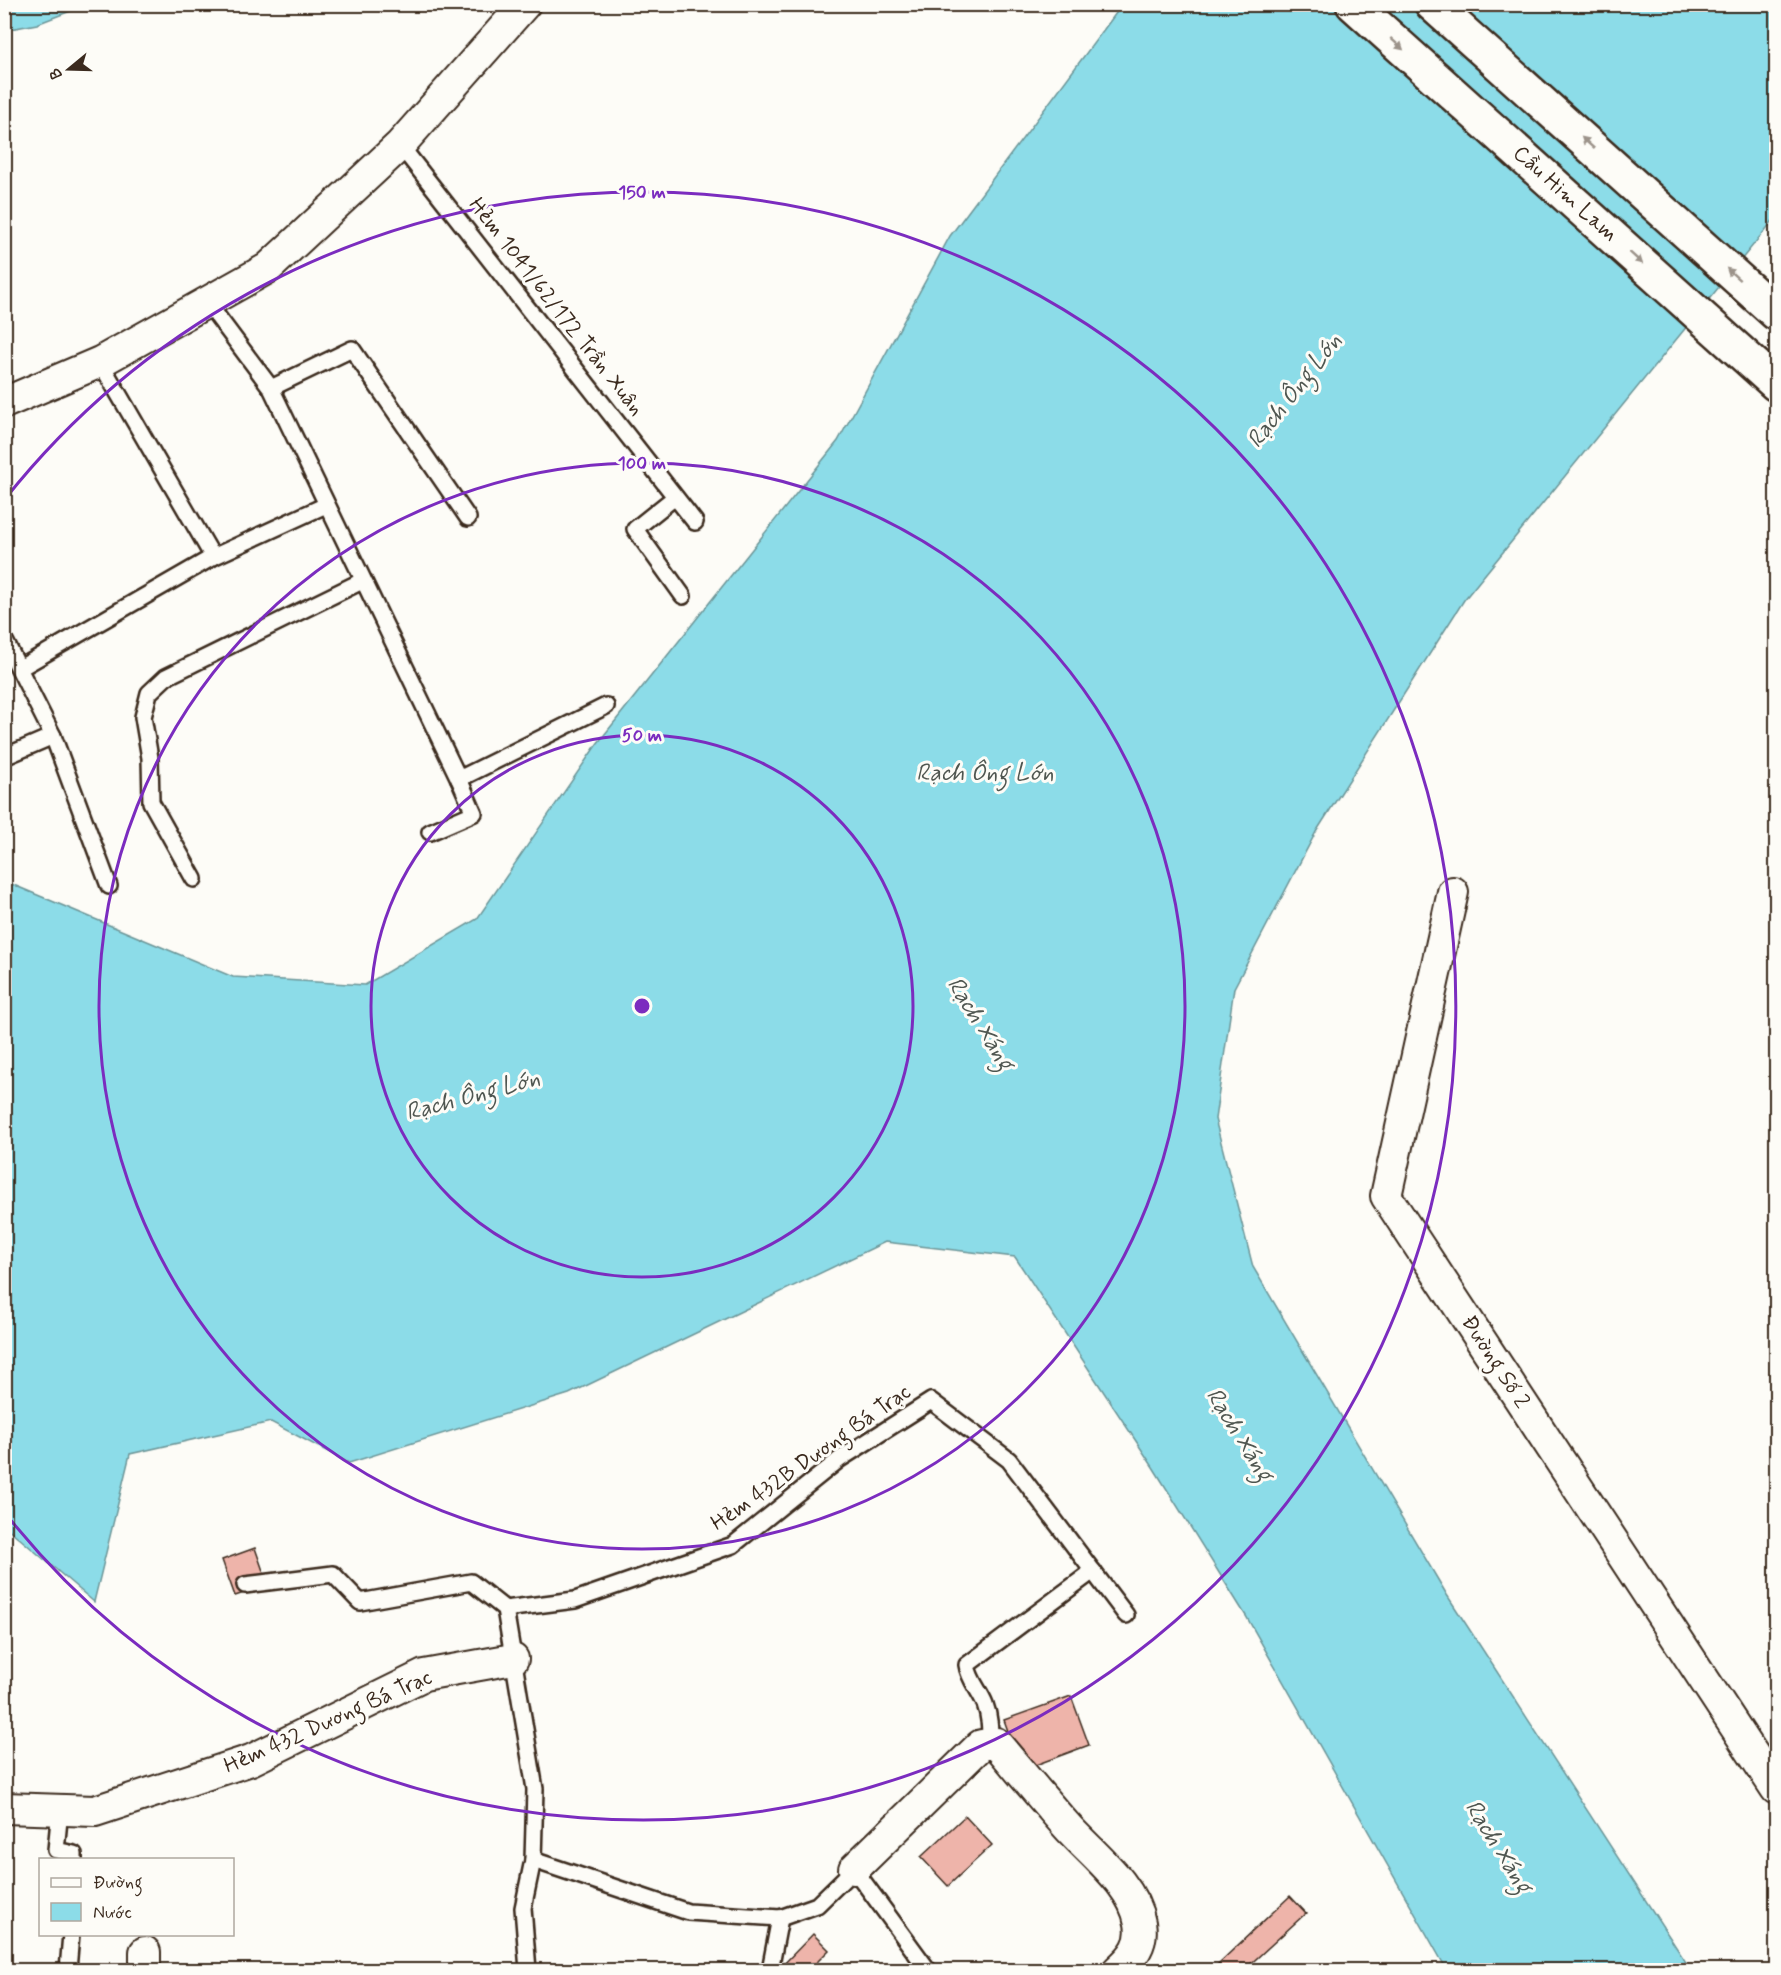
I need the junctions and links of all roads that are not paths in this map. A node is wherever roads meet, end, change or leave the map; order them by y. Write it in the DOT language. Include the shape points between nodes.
graph roads {
  1 [pos="525,4"];
  2 [pos="1353,4"];
  3 [pos="1432,4"];
  4 [pos="400,145"];
  5 [pos="206,302"];
  6 [pos="1776,313"];
  7 [pos="100,362"];
  8 [pos="1776,384"];
  9 [pos="271,388"];
  10 [pos="4,403"];
  11 [pos="675,497"];
  12 [pos="326,505"];
  13 [pos="468,518"];
  14 [pos="694,522"];
  15 [pos="213,557"];
  16 [pos="362,581"];
  17 [pos="683,596"];
  18 [pos="4,639"];
  19 [pos="20,668"];
  20 [pos="606,706"];
  21 [pos="53,736"];
  22 [pos="4,757"];
  23 [pos="459,779"];
  24 [pos="430,832"];
  25 [pos="194,879"];
  26 [pos="109,886"];
  27 [pos="1453,892"];
  28 [pos="1093,1571"];
  29 [pos="245,1584"];
  30 [pos="505,1609"];
  31 [pos="1126,1615"];
  32 [pos="513,1659"];
  33 [pos="990,1743"];
  34 [pos="1776,1789"];
  35 [pos="4,1808"];
  36 [pos="60,1809"];
  37 [pos="74,1858"];
  38 [pos="533,1860"];
  39 [pos="854,1869"];
  40 [pos="780,1918"];
  41 [pos="71,1936"];
  42 [pos="68,1971"];
  43 [pos="528,1971"];
  44 [pos="770,1971"];
  45 [pos="928,1971"];
  46 [pos="1118,1971"];
  1 -- 4 [label="street"];
  2 -- 8 [label="main road, Cầu Him Lam, one-way"];
  6 -- 3 [label="main road, one-way"];
  4 -- 5 [label="street" via="268,268"];
  4 -- 11 [label="lane, Hẻm 1041/62/172 Trần Xuân"];
  5 -- 7 [label="street"];
  5 -- 9 [label="lane"];
  7 -- 10 [label="street"];
  7 -- 15 [label="lane"];
  9 -- 12 [label="lane"];
  9 -- 13 [label="lane" via="352,349"];
  11 -- 14 [label="lane, Hẻm 1041/62/172 Trần Xuân"];
  11 -- 17 [label="lane" via="635,529"];
  12 -- 15 [label="lane"];
  12 -- 16 [label="lane"];
  15 -- 19 [label="lane"];
  16 -- 23 [label="lane"];
  16 -- 25 [label="lane" via="166,677 149,693 143,717 150,758 151,802"];
  18 -- 19 [label="lane"];
  19 -- 21 [label="lane"];
  20 -- 23 [label="lane"];
  21 -- 22 [label="lane"];
  21 -- 26 [label="lane"];
  23 -- 24 [label="lane" via="474,813"];
  27 -- 34 [label="street, Đường Số 2" via="1386,1196"];
  28 -- 30 [label="lane, Hẻm 432B Dương Bá Trạc" via="1009,1460 931,1401 840,1459 733,1545 575,1599"];
  28 -- 31 [label="lane, Hẻm 432B Dương Bá Trạc"];
  28 -- 33 [label="lane" via="968,1665 985,1703"];
  29 -- 30 [label="lane" via="333,1574 360,1602 471,1582"];
  30 -- 32 [label="lane"];
  32 -- 36 [label="street, Hẻm 432 Dương Bá Trạc" via="424,1675 251,1760 95,1811"];
  32 -- 38 [label="lane" via="535,1789"];
  33 -- 39 [label="street" via="981,1745"];
  33 -- 46 [label="street" via="996,1743 1120,1883 1133,1905 1141,1941"];
  35 -- 36 [label="street, Hẻm 432 Dương Bá Trạc"];
  36 -- 37 [label="lane" via="56,1850 74,1854"];
  38 -- 40 [label="lane" via="688,1912"];
  38 -- 43 [label="lane" via="523,1908"];
  39 -- 40 [label="lane" via="817,1905"];
  39 -- 45 [label="lane"];
  40 -- 44 [label="lane"];
  41 -- 42 [label="lane"];
}
